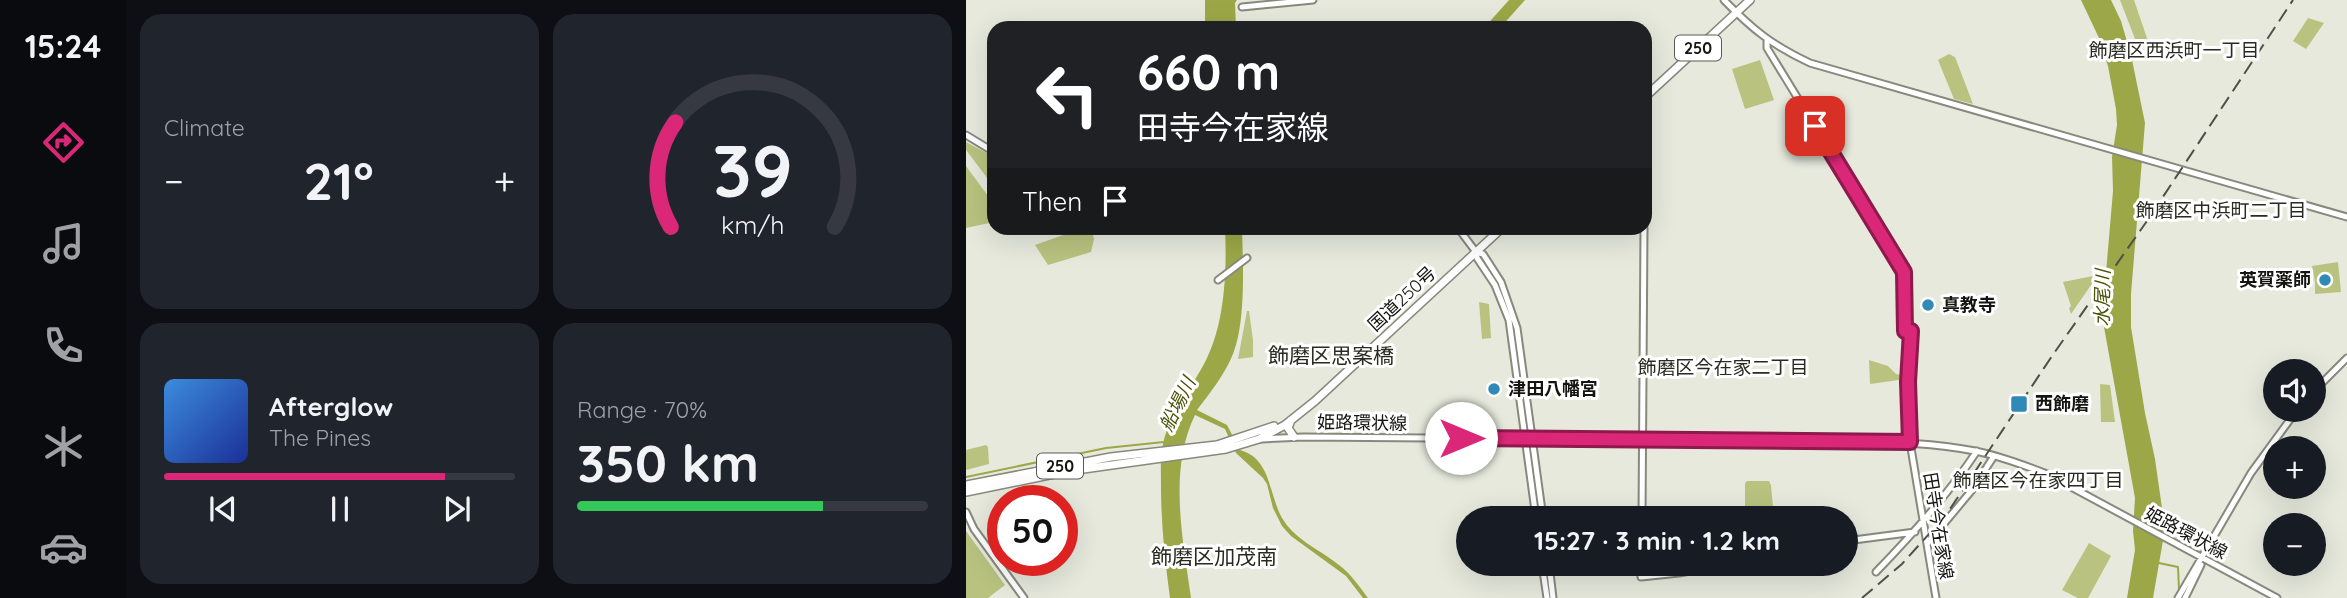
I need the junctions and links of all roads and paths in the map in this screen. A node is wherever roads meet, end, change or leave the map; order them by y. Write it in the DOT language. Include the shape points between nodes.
graph roads {
  1 [pos="1313,0"];
  2 [pos="1724,0"];
  3 [pos="1750,0"];
  4 [pos="1242,7"];
  5 [pos="1736,13"];
  6 [pos="1767,41"];
  7 [pos="1652,91"];
  8 [pos="966,135"];
  9 [pos="987,148"];
  10 [pos="2347,217"];
  11 [pos="1463,235"];
  12 [pos="1494,235"];
  13 [pos="1644,235"];
  14 [pos="1476,252"];
  15 [pos="1247,258"];
  16 [pos="1218,281"];
  17 [pos="2347,358"];
  18 [pos="2326,379"];
  19 [pos="1291,419"];
  20 [pos="2288,422"];
  21 [pos="1268,434"];
  22 [pos="1258,436"];
  23 [pos="1294,437"];
  24 [pos="1529,438"];
  25 [pos="1642,440"];
  26 [pos="1910,442"];
  27 [pos="1976,451"];
  28 [pos="1155,456"];
  29 [pos="1994,456"];
  30 [pos="966,485"];
  31 [pos="966,492"];
  32 [pos="1535,506"];
  33 [pos="1541,506"];
  34 [pos="1642,506"];
  35 [pos="966,512"];
  36 [pos="1924,522"];
  37 [pos="1915,532"];
  38 [pos="1858,539"];
  39 [pos="1927,544"];
  40 [pos="2203,558"];
  41 [pos="1876,572"];
  42 [pos="1544,576"];
  43 [pos="1550,576"];
  44 [pos="1024,598"];
  45 [pos="1547,598"];
  46 [pos="1553,598"];
  47 [pos="1936,598"];
  48 [pos="2178,598"];
  49 [pos="2185,598"];
  50 [pos="2277,598"];
  1 -- 4 [label="street"];
  2 -- 5 [label="street, 田寺今在家線"];
  3 -- 5 [label="highway, 250"];
  5 -- 6 [label="street, 田寺今在家線"];
  5 -- 7 [label="highway, 250"];
  6 -- 10 [label="street" via="1810,63"];
  6 -- 26 [label="street, 田寺今在家線" via="1767,48 1904,272 1905,331 1911,331"];
  8 -- 9 [label="street"];
  11 -- 14 [label="street"];
  12 -- 14 [label="highway, 国道250号 / 250"];
  13 -- 25 [label="street"];
  14 -- 19 [label="highway, 国道250号 / 250"];
  14 -- 24 [label="street" via="1483,254 1501,282 1512,310"];
  15 -- 16 [label="street"];
  17 -- 18 [label="street"];
  19 -- 21 [label="highway, 国道250号 / 250"];
  19 -- 22 [label="highway, 国道250号 / 250"];
  19 -- 23 [label="highway" via="1288,428"];
  20 -- 40 [label="street" via="2251,473"];
  21 -- 22 [label="highway, 国道250号 / 250"];
  21 -- 23 [label="street, 姫路環状線"];
  22 -- 23 [label="street, 姫路環状線"];
  22 -- 28 [label="highway, 国道250号 / 250"];
  23 -- 24 [label="street, 姫路環状線"];
  24 -- 25 [label="street, 姫路環状線"];
  24 -- 32 [label="street"];
  24 -- 33 [label="street"];
  25 -- 26 [label="street, 姫路環状線"];
  25 -- 34 [label="street"];
  26 -- 27 [label="street, 姫路環状線"];
  26 -- 36 [label="street, 田寺今在家線"];
  27 -- 29 [label="street, 姫路環状線"];
  27 -- 36 [label="street"];
  28 -- 30 [label="highway, 国道250号 / 250" via="1079,463"];
  28 -- 31 [label="highway, 国道250号 / 250"];
  29 -- 39 [label="street"];
  29 -- 40 [label="street, 姫路環状線" via="2047,474"];
  35 -- 44 [label="street"];
  36 -- 37 [label="street"];
  36 -- 39 [label="street, 田寺今在家線"];
  37 -- 38 [label="street"];
  37 -- 41 [label="street"];
  39 -- 47 [label="street, 田寺今在家線"];
  40 -- 48 [label="street"];
  40 -- 49 [label="street"];
  40 -- 50 [label="street, 姫路環状線"];
  42 -- 45 [label="street"];
  43 -- 46 [label="street"];
}
